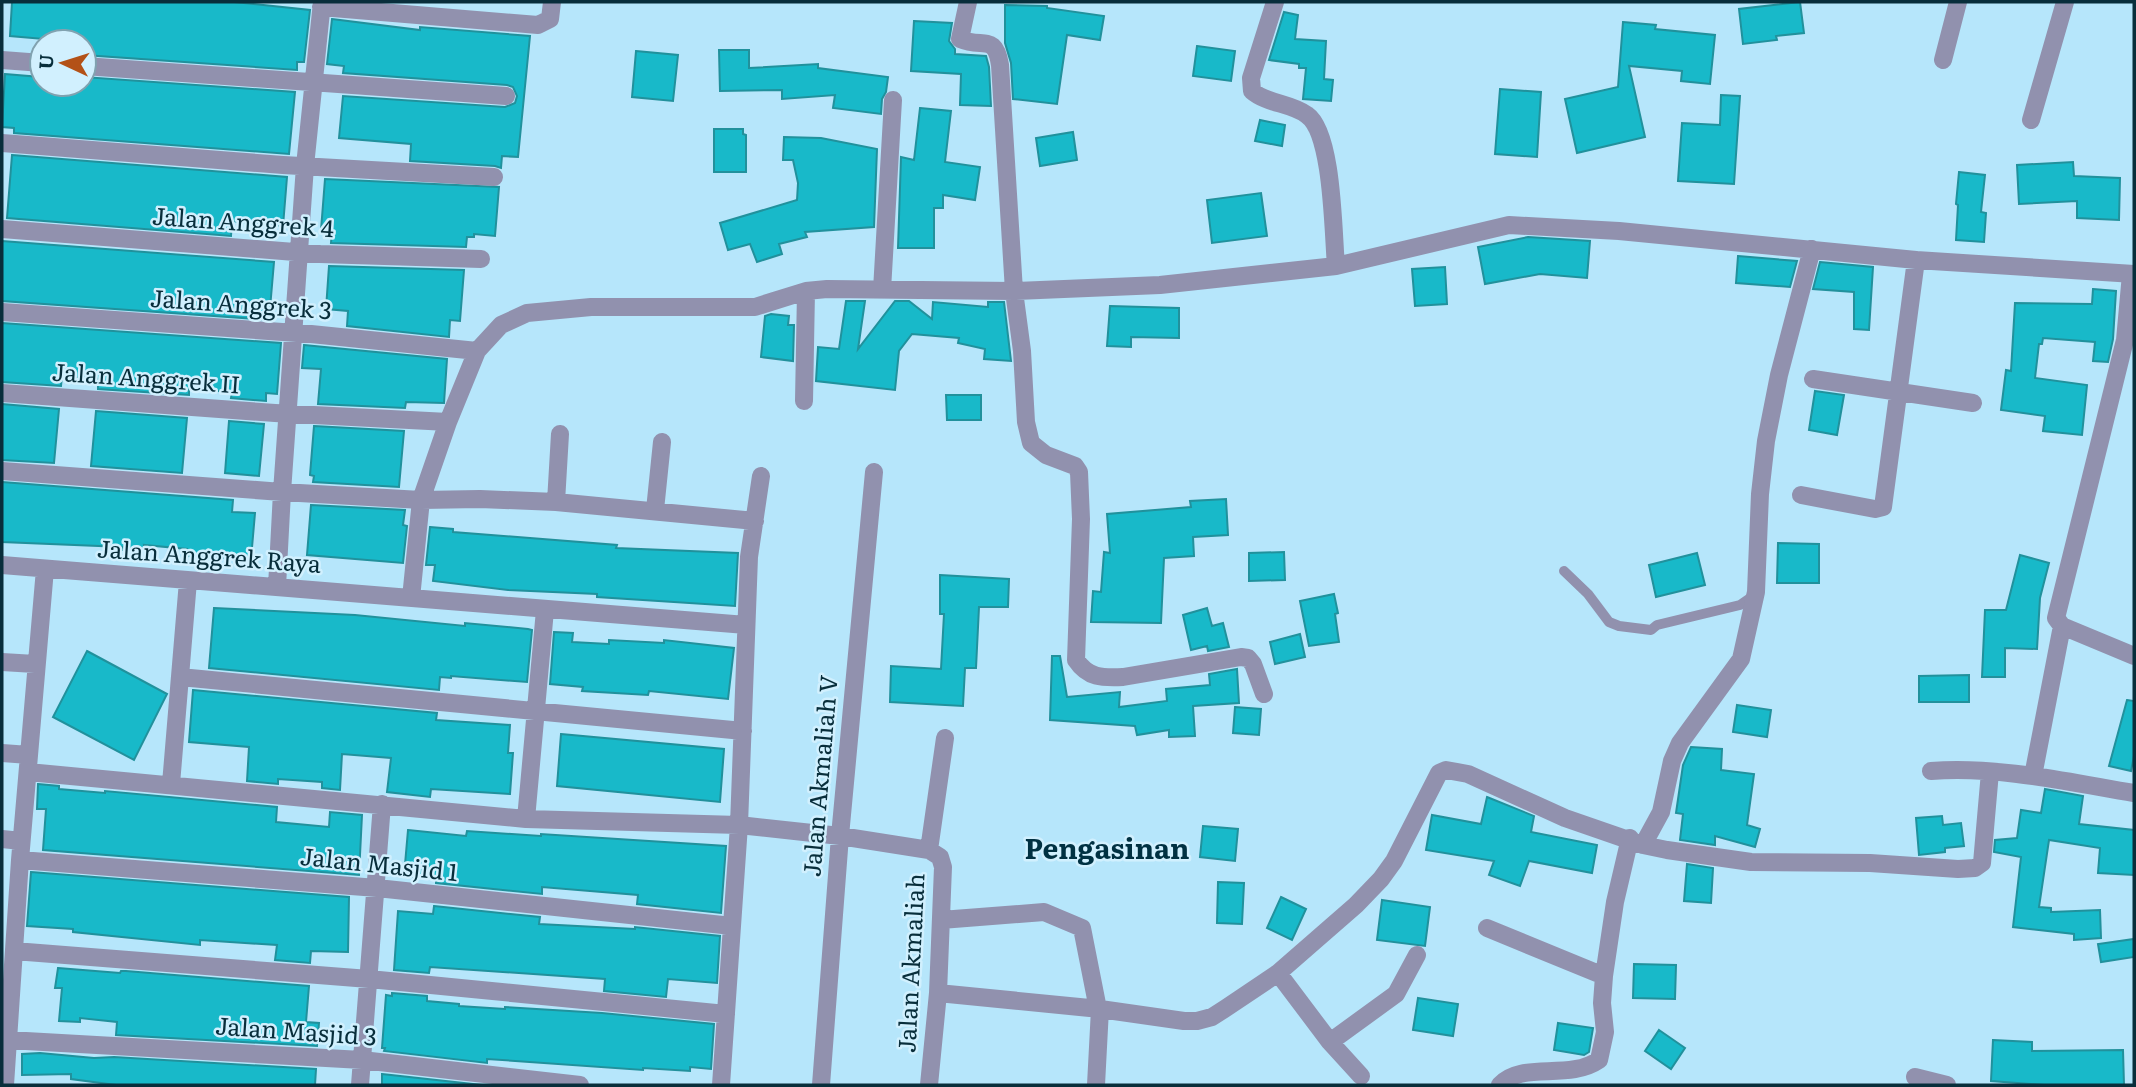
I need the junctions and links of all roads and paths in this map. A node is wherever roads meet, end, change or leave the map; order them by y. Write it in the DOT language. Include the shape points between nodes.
graph roads {
  1 [pos="552,2"];
  2 [pos="968,2"];
  3 [pos="1275,2"];
  4 [pos="1958,2"];
  5 [pos="2065,2"];
  6 [pos="321,4"];
  7 [pos="2,60"];
  8 [pos="1943,60"];
  9 [pos="28,62"];
  10 [pos="98,67"];
  11 [pos="312,82"];
  12 [pos="506,96"];
  13 [pos="893,100"];
  14 [pos="2031,120"];
  15 [pos="2,143"];
  16 [pos="305,166"];
  17 [pos="494,177"];
  18 [pos="2,229"];
  19 [pos="1812,249"];
  20 [pos="299,252"];
  21 [pos="481,259"];
  22 [pos="1916,260"];
  23 [pos="1336,266"];
  24 [pos="2133,274"];
  25 [pos="881,290"];
  26 [pos="1014,290"];
  27 [pos="806,291"];
  28 [pos="2,312"];
  29 [pos="294,332"];
  30 [pos="477,351"];
  31 [pos="1813,380"];
  32 [pos="1900,391"];
  33 [pos="2,393"];
  34 [pos="804,401"];
  35 [pos="1973,403"];
  36 [pos="286,413"];
  37 [pos="448,422"];
  38 [pos="560,434"];
  39 [pos="662,442"];
  40 [pos="2,471"];
  41 [pos="874,472"];
  42 [pos="761,476"];
  43 [pos="282,492"];
  44 [pos="1801,495"];
  45 [pos="421,500"];
  46 [pos="556,502"];
  47 [pos="655,510"];
  48 [pos="755,521"];
  49 [pos="2,565"];
  50 [pos="45,569"];
  51 [pos="1564,571"];
  52 [pos="188,581"];
  53 [pos="277,587"];
  54 [pos="1756,592"];
  55 [pos="411,598"];
  56 [pos="545,610"];
  57 [pos="746,625"];
  58 [pos="2062,626"];
  59 [pos="2134,656"];
  60 [pos="2,662"];
  61 [pos="35,664"];
  62 [pos="180,677"];
  63 [pos="1264,694"];
  64 [pos="534,711"];
  65 [pos="743,731"];
  66 [pos="945,738"];
  67 [pos="2,753"];
  68 [pos="28,763"];
  69 [pos="1931,771"];
  70 [pos="1990,772"];
  71 [pos="2033,776"];
  72 [pos="171,784"];
  73 [pos="2134,793"];
  74 [pos="382,804"];
  75 [pos="526,819"];
  76 [pos="739,825"];
  77 [pos="840,836"];
  78 [pos="2,839"];
  79 [pos="21,841"];
  80 [pos="1636,842"];
  81 [pos="929,850"];
  82 [pos="20,860"];
  83 [pos="377,888"];
  84 [pos="941,920"];
  85 [pos="9,924"];
  86 [pos="732,926"];
  87 [pos="1487,928"];
  88 [pos="15,951"];
  89 [pos="1417,955"];
  90 [pos="1278,973"];
  91 [pos="1604,976"];
  92 [pos="369,979"];
  93 [pos="937,993"];
  94 [pos="1099,1009"];
  95 [pos="726,1014"];
  96 [pos="5,1016"];
  97 [pos="8,1040"];
  98 [pos="1330,1042"];
  99 [pos="362,1060"];
  100 [pos="1361,1076"];
  101 [pos="1915,1077"];
  102 [pos="5,1085"];
  103 [pos="360,1085"];
  104 [pos="580,1085"];
  105 [pos="721,1085"];
  106 [pos="821,1085"];
  107 [pos="929,1085"];
  108 [pos="1096,1085"];
  109 [pos="1500,1085"];
  110 [pos="1947,1085"];
  1 -- 6 [label="street" via="550,19 538,25"];
  2 -- 26 [label="street" via="960,39 990,44 998,50"];
  3 -- 23 [label="street" via="1251,78 1252,92 1308,115 1317,127 1326,155"];
  4 -- 8 [label="street"];
  5 -- 14 [label="street"];
  6 -- 11 [label="street"];
  7 -- 9 [label="street"];
  10 -- 11 [label="street"];
  11 -- 12 [label="street"];
  11 -- 16 [label="street"];
  13 -- 25 [label="street"];
  15 -- 16 [label="street"];
  16 -- 17 [label="street"];
  16 -- 20 [label="street"];
  18 -- 20 [label="street, Jalan Anggrek 4"];
  19 -- 22 [label="street"];
  19 -- 23 [label="street" via="1509,225"];
  19 -- 54 [label="street" via="1766,441"];
  20 -- 21 [label="street, Jalan Anggrek 4"];
  20 -- 29 [label="street"];
  22 -- 24 [label="street"];
  22 -- 32 [label="street"];
  23 -- 26 [label="street" via="1160,285"];
  24 -- 58 [label="street" via="2125,340 2056,613"];
  25 -- 26 [label="street"];
  25 -- 27 [label="street"];
  26 -- 63 [label="street" via="1031,443 1079,472 1076,660 1091,676 1113,677 1248,658"];
  27 -- 30 [label="street" via="747,307 591,307 527,313 501,325"];
  27 -- 34 [label="street"];
  28 -- 29 [label="street, Jalan Anggrek 3"];
  29 -- 30 [label="street, Jalan Anggrek 3"];
  29 -- 36 [label="street"];
  30 -- 37 [label="street"];
  31 -- 32 [label="street"];
  32 -- 35 [label="street"];
  32 -- 44 [label="street" via="1883,507"];
  33 -- 36 [label="street, Jalan Anggrek II"];
  36 -- 37 [label="street, Jalan Anggrek II"];
  36 -- 43 [label="street"];
  37 -- 45 [label="street"];
  38 -- 46 [label="street"];
  39 -- 47 [label="street"];
  40 -- 43 [label="street"];
  41 -- 77 [label="street, Jalan Akmaliah V"];
  42 -- 48 [label="street"];
  43 -- 45 [label="street"];
  43 -- 53 [label="street"];
  45 -- 46 [label="street"];
  45 -- 55 [label="street"];
  46 -- 47 [label="street"];
  47 -- 48 [label="street"];
  48 -- 57 [label="street"];
  49 -- 50 [label="street, Jalan Anggrek Raya"];
  50 -- 52 [label="street, Jalan Anggrek Raya"];
  50 -- 61 [label="street"];
  51 -- 54 [label="lane" via="1609,622 1651,630 1740,605"];
  52 -- 53 [label="street, Jalan Anggrek Raya"];
  52 -- 62 [label="street"];
  53 -- 55 [label="street, Jalan Anggrek Raya"];
  54 -- 80 [label="street" via="1741,659 1680,743 1661,812"];
  55 -- 56 [label="street, Jalan Anggrek Raya"];
  56 -- 57 [label="street, Jalan Anggrek Raya"];
  56 -- 64 [label="street"];
  57 -- 65 [label="street"];
  58 -- 59 [label="street"];
  58 -- 71 [label="street"];
  60 -- 61 [label="street"];
  61 -- 68 [label="street"];
  62 -- 64 [label="street"];
  62 -- 72 [label="street"];
  64 -- 65 [label="street"];
  64 -- 75 [label="street"];
  65 -- 76 [label="street"];
  66 -- 81 [label="street"];
  67 -- 68 [label="street"];
  68 -- 72 [label="street"];
  68 -- 79 [label="street"];
  69 -- 70 [label="street"];
  70 -- 71 [label="street"];
  70 -- 80 [label="street" via="1982,863 1975,868 1751,862"];
  71 -- 73 [label="street"];
  72 -- 74 [label="street"];
  74 -- 75 [label="street"];
  74 -- 83 [label="street"];
  75 -- 76 [label="street"];
  76 -- 77 [label="street"];
  76 -- 86 [label="street"];
  77 -- 81 [label="street"];
  77 -- 106 [label="street, Jalan Akmaliah V"];
  78 -- 79 [label="street"];
  79 -- 82 [label="street"];
  80 -- 90 [label="street" via="1565,818 1468,774 1446,770 1439,773 1381,879"];
  80 -- 91 [label="street" via="1615,902"];
  81 -- 84 [label="street, Jalan Akmaliah" via="940,857 943,867"];
  82 -- 83 [label="street, Jalan Masjid 1"];
  82 -- 85 [label="street"];
  83 -- 86 [label="street, Jalan Masjid 1"];
  83 -- 92 [label="street"];
  84 -- 93 [label="street, Jalan Akmaliah"];
  84 -- 94 [label="street" via="1044,912 1082,928"];
  85 -- 88 [label="street"];
  86 -- 95 [label="street"];
  87 -- 91 [label="street"];
  88 -- 92 [label="street"];
  88 -- 96 [label="street"];
  89 -- 98 [label="street" via="1396,994"];
  90 -- 94 [label="street" via="1212,1017 1197,1021"];
  90 -- 98 [label="street"];
  91 -- 109 [label="street" via="1605,1032 1599,1060 1573,1071 1516,1074"];
  92 -- 95 [label="street"];
  92 -- 99 [label="street"];
  93 -- 94 [label="street"];
  93 -- 107 [label="street, Jalan Akmaliah"];
  94 -- 108 [label="street"];
  95 -- 105 [label="street"];
  96 -- 97 [label="street"];
  97 -- 99 [label="street, Jalan Masjid 3"];
  97 -- 102 [label="street"];
  98 -- 100 [label="street"];
  99 -- 103 [label="street"];
  99 -- 104 [label="street, Jalan Masjid 3"];
  101 -- 110 [label="street"];
}
